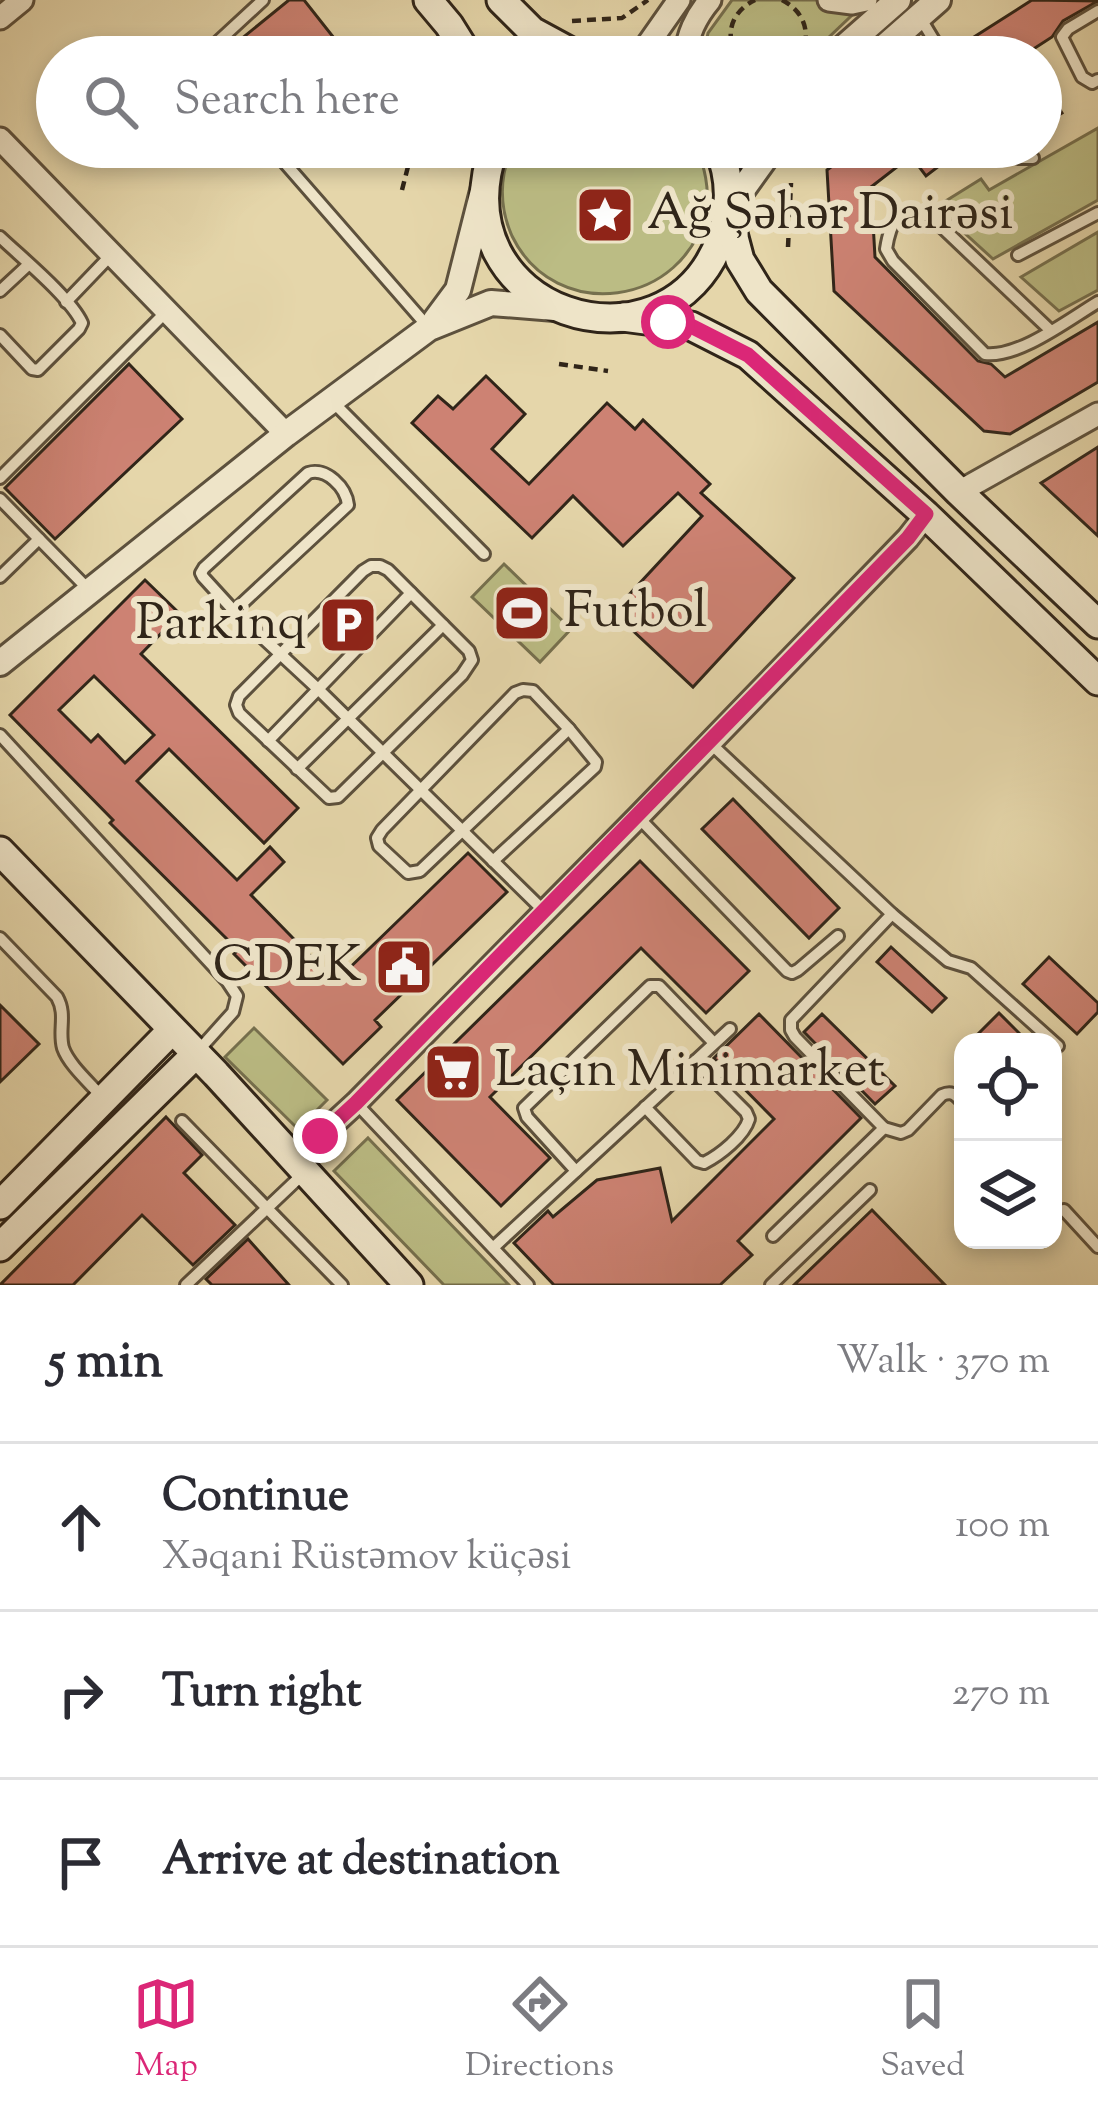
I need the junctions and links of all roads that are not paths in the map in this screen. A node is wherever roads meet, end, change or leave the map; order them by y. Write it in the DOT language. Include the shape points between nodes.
graph roads {
  1 [pos="22,0"];
  2 [pos="263,0"];
  3 [pos="428,0"];
  4 [pos="501,0"];
  5 [pos="680,0"];
  6 [pos="710,0"];
  7 [pos="829,0"];
  8 [pos="866,0"];
  9 [pos="898,0"];
  10 [pos="928,8"];
  11 [pos="1098,11"];
  12 [pos="0,18"];
  13 [pos="224,36"];
  14 [pos="455,36"];
  15 [pos="541,36"];
  16 [pos="654,36"];
  17 [pos="688,36"];
  18 [pos="857,36"];
  19 [pos="897,36"];
  20 [pos="1098,80"];
  21 [pos="0,139"];
  22 [pos="289,168"];
  23 [pos="484,168"];
  24 [pos="488,168"];
  25 [pos="725,168"];
  26 [pos="758,168"];
  27 [pos="484,185"];
  28 [pos="728,212"];
  29 [pos="1098,213"];
  30 [pos="0,237"];
  31 [pos="112,254"];
  32 [pos="1018,255"];
  33 [pos="28,265"];
  34 [pos="0,291"];
  35 [pos="66,302"];
  36 [pos="1098,302"];
  37 [pos="561,309"];
  38 [pos="167,311"];
  39 [pos="623,317"];
  40 [pos="429,328"];
  41 [pos="1050,330"];
  42 [pos="0,335"];
  43 [pos="331,400"];
  44 [pos="1098,414"];
  45 [pos="286,434"];
  46 [pos="0,478"];
  47 [pos="958,492"];
  48 [pos="0,499"];
  49 [pos="926,514"];
  50 [pos="39,539"];
  51 [pos="484,554"];
  52 [pos="0,577"];
  53 [pos="90,591"];
  54 [pos="411,593"];
  55 [pos="234,611"];
  56 [pos="1098,624"];
  57 [pos="443,625"];
  58 [pos="279,654"];
  59 [pos="0,663"];
  60 [pos="1098,680"];
  61 [pos="318,689"];
  62 [pos="348,719"];
  63 [pos="569,729"];
  64 [pos="0,735"];
  65 [pos="268,741"];
  66 [pos="710,742"];
  67 [pos="383,754"];
  68 [pos="297,769"];
  69 [pos="422,790"];
  70 [pos="638,818"];
  71 [pos="461,830"];
  72 [pos="0,851"];
  73 [pos="493,861"];
  74 [pos="544,911"];
  75 [pos="892,914"];
  76 [pos="838,936"];
  77 [pos="0,938"];
  78 [pos="730,1029"];
  79 [pos="172,1030"];
  80 [pos="1044,1033"];
  81 [pos="714,1043"];
  82 [pos="196,1054"];
  83 [pos="695,1061"];
  84 [pos="954,1094"];
  85 [pos="104,1100"];
  86 [pos="356,1103"];
  87 [pos="645,1107"];
  88 [pos="182,1121"];
  89 [pos="884,1128"];
  90 [pos="300,1166"];
  91 [pos="576,1171"];
  92 [pos="869,1190"];
  93 [pos="0,1205"];
  94 [pos="266,1209"];
  95 [pos="1064,1210"];
  96 [pos="773,1236"];
  97 [pos="1096,1239"];
  98 [pos="0,1246"];
  99 [pos="494,1247"];
  100 [pos="186,1285"];
  101 [pos="342,1285"];
  102 [pos="409,1285"];
  103 [pos="528,1285"];
  104 [pos="772,1285"];
  1 -- 12 [label="street"];
  2 -- 13 [label="lane"];
  3 -- 14 [label="main road"];
  4 -- 15 [label="main road"];
  5 -- 16 [label="street"];
  6 -- 17 [label="street"];
  7 -- 8 [label="street"];
  9 -- 18 [label="street"];
  10 -- 19 [label="street"];
  11 -- 20 [label="lane" via="1062,37 1082,77"];
  21 -- 31 [label="street"];
  22 -- 40 [label="lane"];
  23 -- 27 [label="main road"];
  24 -- 27 [label="main road"];
  25 -- 28 [label="main road"];
  26 -- 28 [label="street"];
  27 -- 37 [label="main road" via="498,254 524,287"];
  27 -- 40 [label="street" via="458,290"];
  28 -- 39 [label="main road" via="716,250 693,282 661,305"];
  28 -- 47 [label="main road" via="740,260 759,291"];
  29 -- 32 [label="lane"];
  30 -- 33 [label="lane"];
  31 -- 35 [label="lane"];
  31 -- 38 [label="street"];
  33 -- 34 [label="lane"];
  33 -- 35 [label="lane"];
  35 -- 42 [label="lane" via="82,323 38,370"];
  36 -- 41 [label="lane"];
  37 -- 39 [label="main road"];
  37 -- 40 [label="street" via="491,303"];
  38 -- 45 [label="street"];
  38 -- 46 [label="lane"];
  39 -- 49 [label="main road" via="691,326 748,355"];
  40 -- 43 [label="street"];
  41 -- 41 [label="lane" via="928,214 914,209 889,229 893,261 985,354 1012,352"];
  43 -- 45 [label="street"];
  43 -- 51 [label="lane"];
  44 -- 47 [label="street"];
  45 -- 53 [label="street"];
  47 -- 56 [label="main road"];
  48 -- 50 [label="lane"];
  49 -- 60 [label="main road"];
  49 -- 66 [label="street"];
  50 -- 52 [label="lane"];
  50 -- 53 [label="lane"];
  53 -- 59 [label="street"];
  54 -- 57 [label="lane"];
  54 -- 58 [label="lane" via="388,570 371,566"];
  54 -- 61 [label="lane"];
  55 -- 55 [label="lane" via="204,568 308,472 326,472 348,505"];
  55 -- 58 [label="lane"];
  57 -- 62 [label="lane"];
  57 -- 67 [label="lane" via="472,660"];
  58 -- 61 [label="lane"];
  58 -- 65 [label="lane" via="236,705"];
  61 -- 62 [label="lane"];
  61 -- 65 [label="lane"];
  62 -- 67 [label="lane"];
  62 -- 68 [label="lane"];
  63 -- 69 [label="lane" via="532,691 515,693"];
  63 -- 71 [label="lane"];
  63 -- 73 [label="lane" via="595,767"];
  64 -- 82 [label="lane" via="237,996"];
  65 -- 68 [label="lane"];
  66 -- 70 [label="street"];
  66 -- 75 [label="lane"];
  67 -- 68 [label="lane" via="338,797 322,794"];
  67 -- 69 [label="lane"];
  69 -- 71 [label="lane"];
  69 -- 71 [label="lane" via="382,830 379,846 413,874"];
  70 -- 74 [label="street"];
  70 -- 76 [label="lane" via="787,971"];
  71 -- 73 [label="lane"];
  72 -- 79 [label="main road"];
  73 -- 74 [label="lane"];
  74 -- 86 [label="street"];
  75 -- 80 [label="lane" via="948,961 971,968"];
  75 -- 89 [label="lane" via="791,1020 795,1037"];
  77 -- 85 [label="lane" via="56,998 66,1054"];
  78 -- 81 [label="lane"];
  79 -- 82 [label="main road"];
  79 -- 85 [label="main road"];
  81 -- 83 [label="lane"];
  81 -- 91 [label="lane" via="650,986 524,1108"];
  82 -- 90 [label="main road"];
  82 -- 98 [label="main road"];
  83 -- 87 [label="lane"];
  83 -- 87 [label="lane" via="746,1112 747,1127 704,1163"];
  84 -- 89 [label="lane" via="942,1094 908,1130"];
  85 -- 93 [label="main road"];
  86 -- 90 [label="street"];
  86 -- 99 [label="lane"];
  87 -- 91 [label="lane"];
  88 -- 94 [label="lane"];
  89 -- 96 [label="lane"];
  90 -- 94 [label="lane"];
  90 -- 102 [label="main road"];
  91 -- 99 [label="lane"];
  92 -- 104 [label="lane"];
  94 -- 100 [label="lane"];
  94 -- 101 [label="lane"];
  95 -- 97 [label="lane"];
  99 -- 103 [label="lane"];
}
